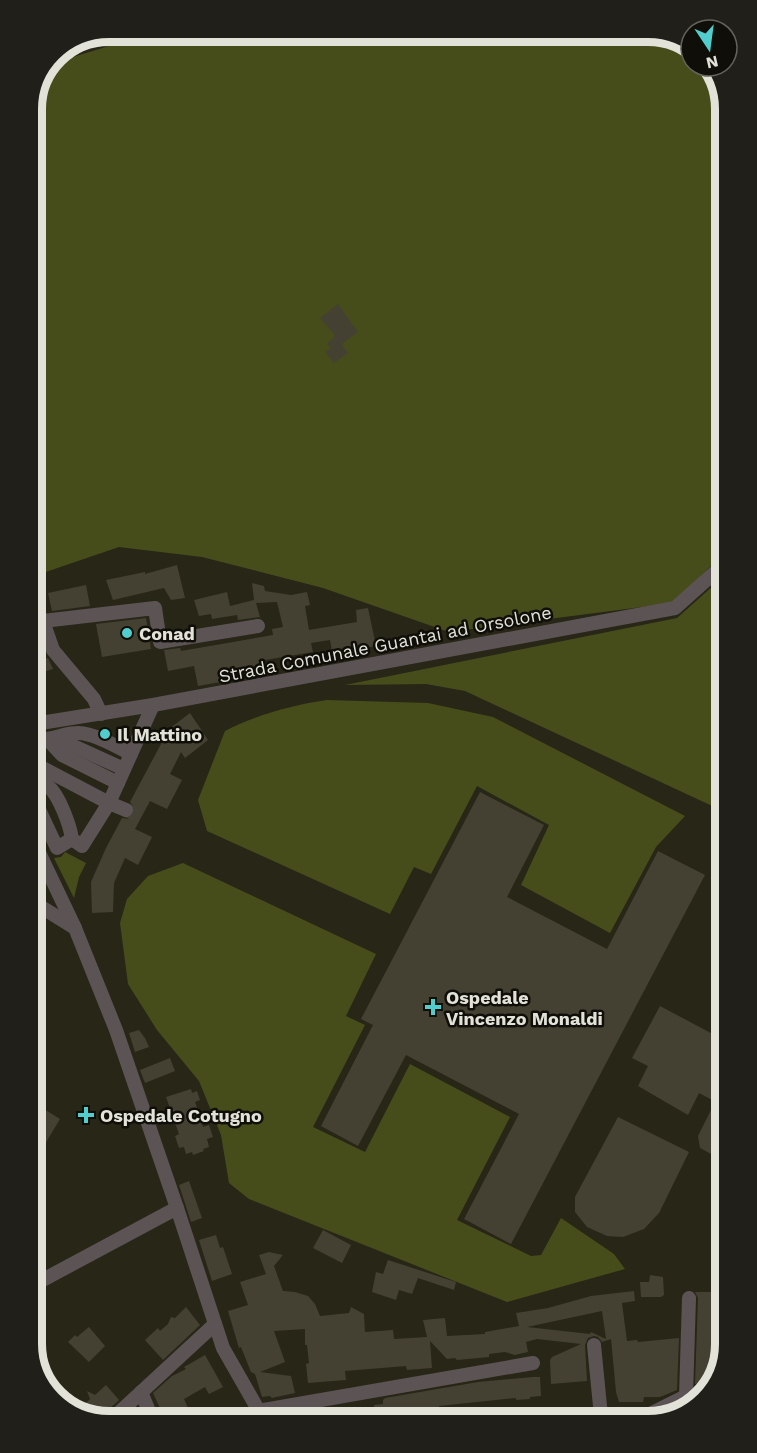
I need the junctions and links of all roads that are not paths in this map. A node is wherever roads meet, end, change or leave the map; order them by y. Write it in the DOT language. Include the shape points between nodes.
graph roads {
  1 [pos="715,572"];
  2 [pos="258,626"];
  3 [pos="153,705"];
  4 [pos="101,714"];
  5 [pos="42,724"];
  6 [pos="46,739"];
  7 [pos="131,754"];
  8 [pos="42,768"];
  9 [pos="124,770"];
  10 [pos="42,783"];
  11 [pos="118,783"];
  12 [pos="109,803"];
  13 [pos="126,810"];
  14 [pos="42,816"];
  15 [pos="72,839"];
  16 [pos="42,858"];
  17 [pos="64,902"];
  18 [pos="42,905"];
  19 [pos="42,907"];
  20 [pos="75,928"];
  21 [pos="177,1208"];
  22 [pos="42,1280"];
  23 [pos="689,1298"];
  24 [pos="215,1324"];
  25 [pos="594,1345"];
  26 [pos="533,1363"];
  27 [pos="141,1392"];
  28 [pos="657,1410"];
  29 [pos="121,1411"];
  30 [pos="149,1411"];
  31 [pos="259,1411"];
  32 [pos="282,1411"];
  33 [pos="601,1411"];
  1 -- 3 [label="street, Strada Comunale Guantai ad Orsolone" via="675,608"];
  2 -- 4 [label="street" via="160,642 155,608 43,621 53,650 94,699"];
  3 -- 4 [label="street, Strada Comunale Guantai ad Orsolone"];
  3 -- 7 [label="street"];
  4 -- 5 [label="street, Strada Comunale Guantai ad Orsolone"];
  6 -- 7 [label="street" via="84,733"];
  6 -- 9 [label="street"];
  6 -- 11 [label="street" via="62,755"];
  7 -- 9 [label="street"];
  8 -- 12 [label="street"];
  9 -- 11 [label="street"];
  10 -- 15 [label="street" via="55,794"];
  11 -- 12 [label="street"];
  12 -- 13 [label="street"];
  12 -- 15 [label="street" via="82,846"];
  14 -- 15 [label="street" via="57,848"];
  16 -- 17 [label="street"];
  17 -- 18 [label="street"];
  17 -- 20 [label="street"];
  19 -- 20 [label="street"];
  20 -- 21 [label="street" via="116,1030"];
  21 -- 22 [label="street"];
  21 -- 24 [label="street"];
  23 -- 28 [label="street" via="686,1396"];
  24 -- 27 [label="street"];
  24 -- 31 [label="street" via="223,1348"];
  25 -- 33 [label="street"];
  26 -- 32 [label="street"];
  27 -- 29 [label="street"];
  27 -- 30 [label="street"];
}
